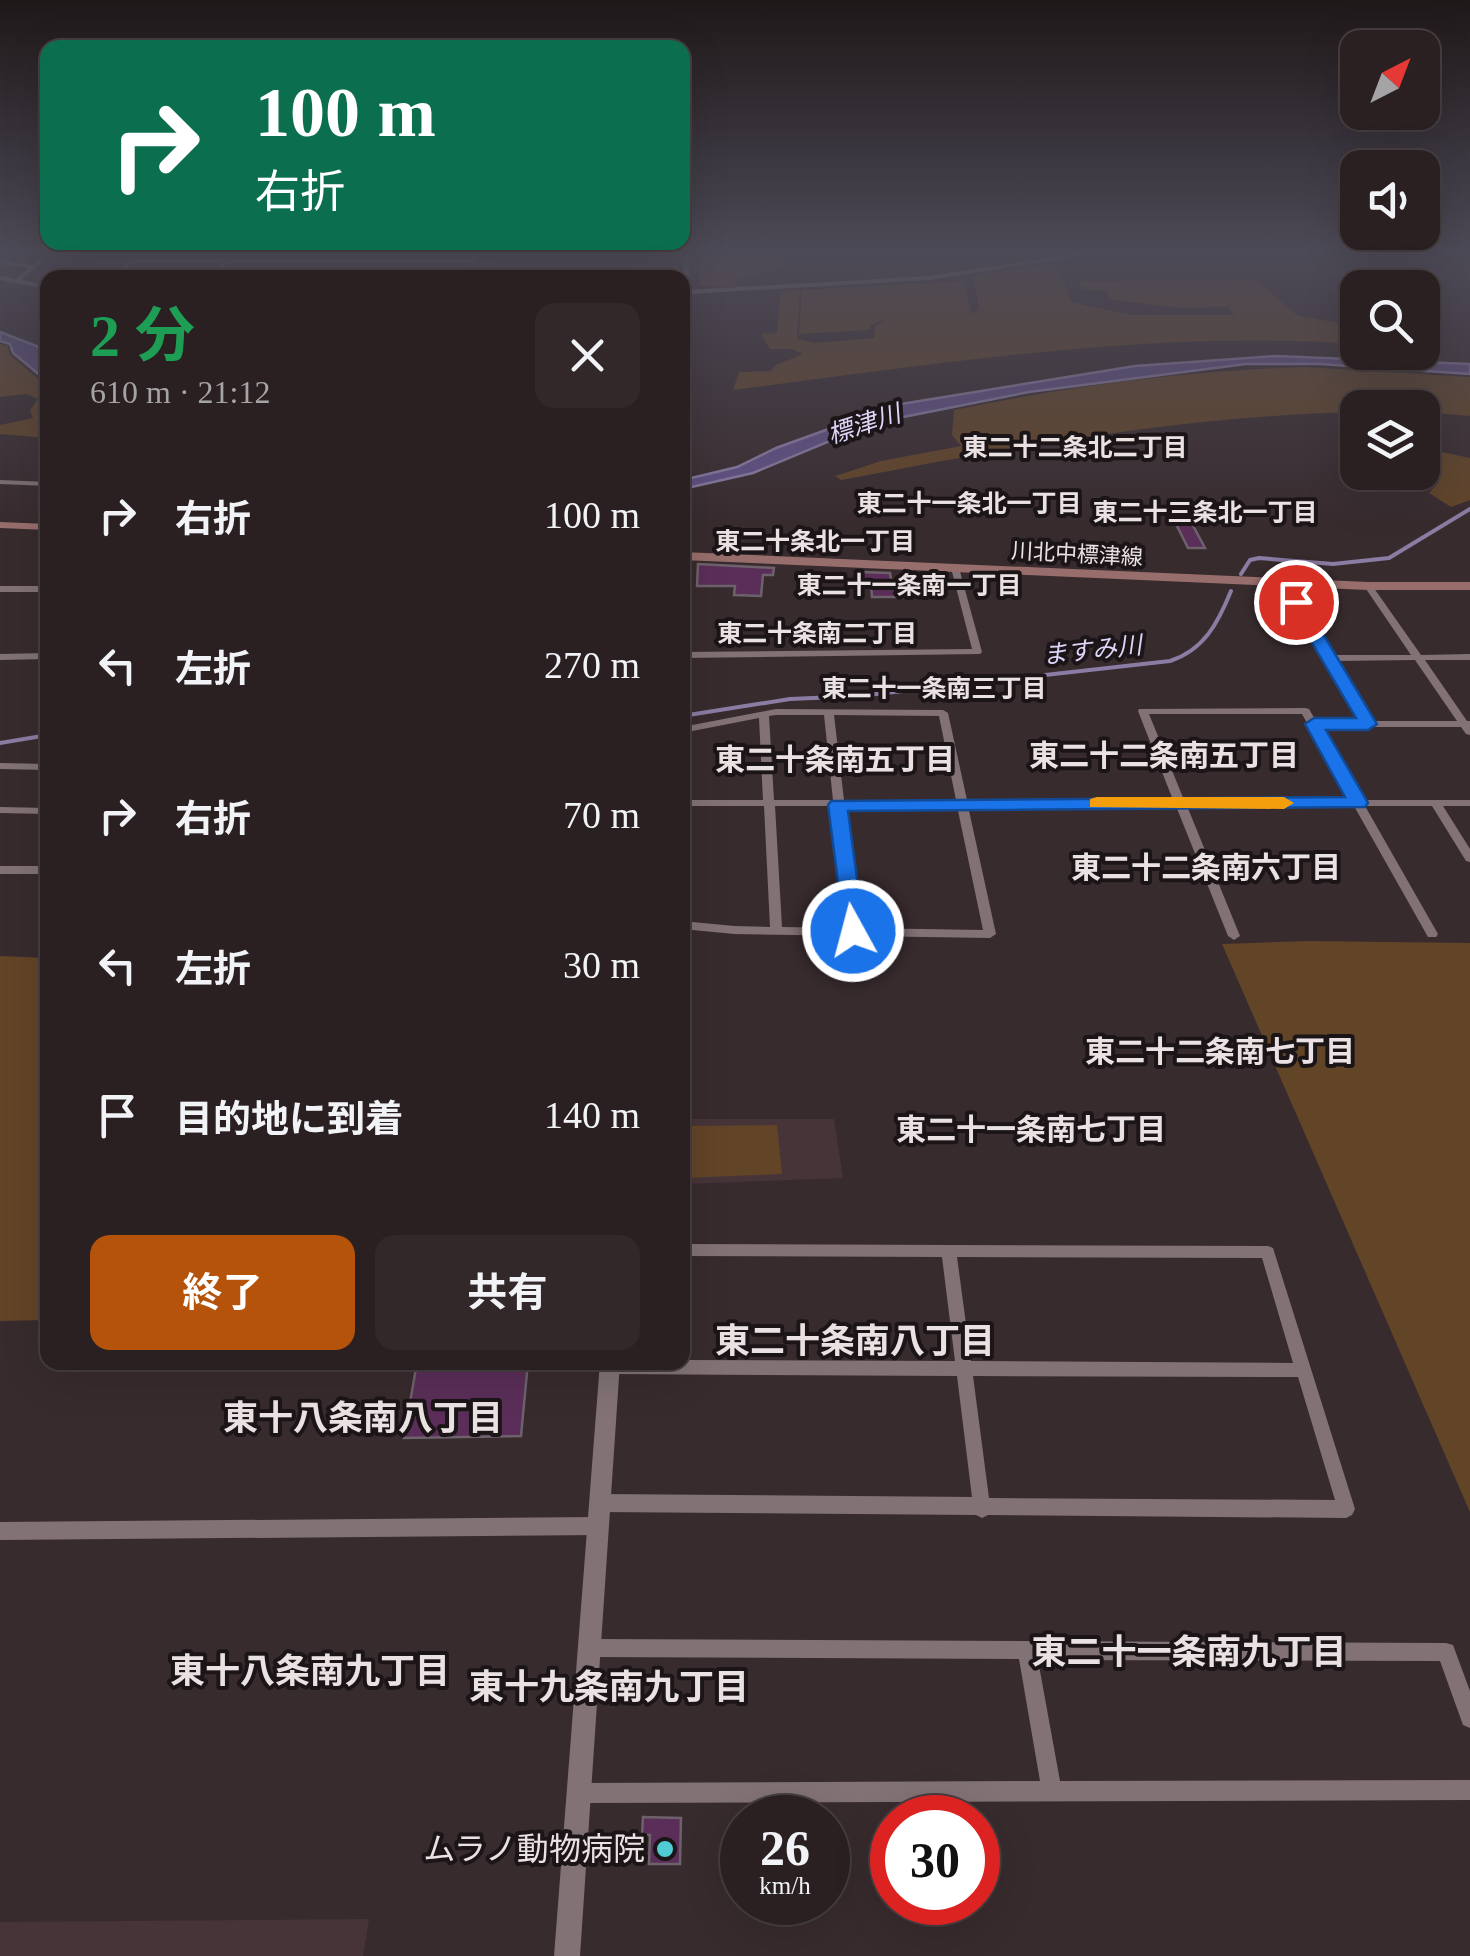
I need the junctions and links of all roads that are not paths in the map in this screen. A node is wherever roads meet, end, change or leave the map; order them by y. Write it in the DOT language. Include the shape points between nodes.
graph roads {
  1 [pos="0,482"];
  2 [pos="40,484"];
  3 [pos="0,525"];
  4 [pos="40,527"];
  5 [pos="690,556"];
  6 [pos="955,568"];
  7 [pos="1284,583"];
  8 [pos="1368,586"];
  9 [pos="1470,586"];
  10 [pos="0,589"];
  11 [pos="40,589"];
  12 [pos="690,655"];
  13 [pos="0,656"];
  14 [pos="40,656"];
  15 [pos="1470,657"];
  16 [pos="1330,658"];
  17 [pos="1420,658"];
  18 [pos="829,712"];
  19 [pos="764,714"];
  20 [pos="1314,724"];
  21 [pos="1368,724"];
  22 [pos="1468,727"];
  23 [pos="690,728"];
  24 [pos="0,766"];
  25 [pos="40,767"];
  26 [pos="690,803"];
  27 [pos="963,803"];
  28 [pos="1180,803"];
  29 [pos="1358,803"];
  30 [pos="1435,803"];
  31 [pos="1470,803"];
  32 [pos="769,804"];
  33 [pos="838,805"];
  34 [pos="0,810"];
  35 [pos="40,811"];
  36 [pos="1470,858"];
  37 [pos="0,870"];
  38 [pos="40,870"];
  39 [pos="690,926"];
  40 [pos="776,930"];
  41 [pos="853,931"];
  42 [pos="1432,934"];
  43 [pos="1234,936"];
  44 [pos="690,1250"];
  45 [pos="949,1253"];
  46 [pos="690,1365"];
  47 [pos="964,1366"];
  48 [pos="610,1370"];
  49 [pos="1304,1370"];
  50 [pos="982,1509"];
  51 [pos="599,1515"];
  52 [pos="0,1532"];
  53 [pos="590,1648"];
  54 [pos="1027,1650"];
  55 [pos="1470,1718"];
  56 [pos="1470,1790"];
  57 [pos="1052,1791"];
  58 [pos="579,1793"];
  59 [pos="567,1956"];
  1 -- 2 [label="street"];
  3 -- 4 [label="main road"];
  5 -- 6 [label="main road, 川北中標津線"];
  6 -- 7 [label="main road, 川北中標津線"];
  6 -- 12 [label="street" via="977,652"];
  7 -- 8 [label="main road, 川北中標津線"];
  7 -- 16 [label="street"];
  8 -- 9 [label="main road, 川北中標津線"];
  8 -- 17 [label="street"];
  10 -- 11 [label="street"];
  13 -- 14 [label="street"];
  15 -- 17 [label="street"];
  16 -- 17 [label="street"];
  16 -- 21 [label="street"];
  17 -- 22 [label="street"];
  18 -- 19 [label="street"];
  18 -- 27 [label="street" via="943,713"];
  18 -- 33 [label="street"];
  19 -- 23 [label="street"];
  19 -- 32 [label="street"];
  20 -- 21 [label="street"];
  20 -- 28 [label="street" via="1305,711 1143,711"];
  20 -- 29 [label="street"];
  21 -- 22 [label="street"];
  24 -- 25 [label="street"];
  26 -- 32 [label="street"];
  27 -- 28 [label="street"];
  27 -- 33 [label="street"];
  27 -- 41 [label="street" via="990,934"];
  28 -- 29 [label="street"];
  28 -- 43 [label="street"];
  29 -- 30 [label="street"];
  29 -- 42 [label="street"];
  30 -- 31 [label="street"];
  30 -- 36 [label="street"];
  32 -- 33 [label="street"];
  32 -- 40 [label="street"];
  33 -- 41 [label="street"];
  34 -- 35 [label="street"];
  37 -- 38 [label="street"];
  39 -- 40 [label="street"];
  40 -- 41 [label="street"];
  44 -- 45 [label="street"];
  45 -- 47 [label="street"];
  45 -- 49 [label="street" via="1268,1252"];
  46 -- 47 [label="street"];
  47 -- 49 [label="street"];
  47 -- 50 [label="street"];
  48 -- 51 [label="street"];
  49 -- 50 [label="street" via="1346,1509"];
  50 -- 51 [label="street"];
  51 -- 52 [label="street"];
  51 -- 53 [label="street"];
  53 -- 54 [label="street"];
  53 -- 58 [label="street"];
  54 -- 55 [label="street" via="1446,1652"];
  54 -- 57 [label="street"];
  56 -- 57 [label="street"];
  57 -- 58 [label="street"];
  58 -- 59 [label="street"];
}
